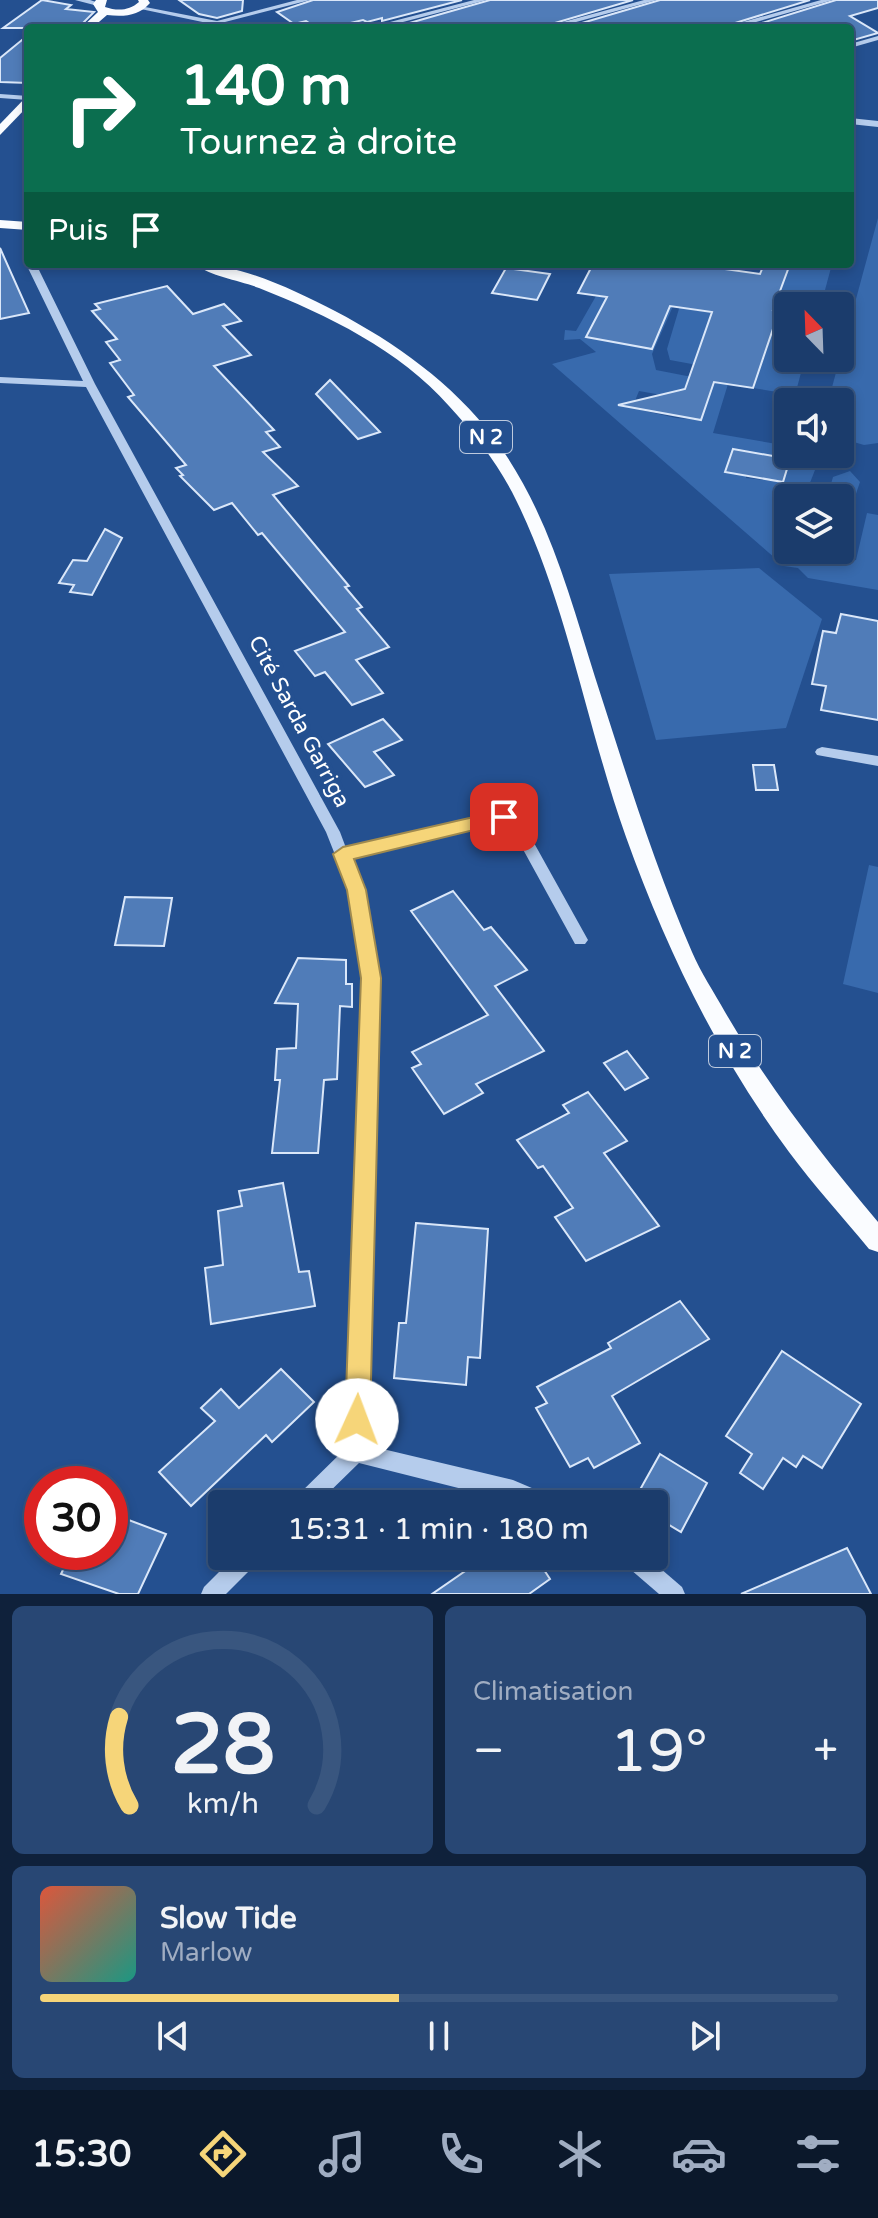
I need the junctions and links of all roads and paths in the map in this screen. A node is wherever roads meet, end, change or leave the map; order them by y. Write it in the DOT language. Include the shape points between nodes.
graph roads {
  1 [pos="79,0"];
  2 [pos="306,0"];
  3 [pos="483,0"];
  4 [pos="653,0"];
  5 [pos="829,0"];
  6 [pos="142,4"];
  7 [pos="102,5"];
  8 [pos="215,23"];
  9 [pos="89,24"];
  10 [pos="221,24"];
  11 [pos="387,24"];
  12 [pos="560,24"];
  13 [pos="741,24"];
  14 [pos="878,38"];
  15 [pos="854,45"];
  16 [pos="0,96"];
  17 [pos="24,98"];
  18 [pos="24,103"];
  19 [pos="854,121"];
  20 [pos="878,124"];
  21 [pos="0,132"];
  22 [pos="0,224"];
  23 [pos="24,226"];
  24 [pos="0,236"];
  25 [pos="24,236"];
  26 [pos="33,268"];
  27 [pos="213,268"];
  28 [pos="0,380"];
  29 [pos="90,384"];
  30 [pos="822,752"];
  31 [pos="878,761"];
  32 [pos="343,854"];
  33 [pos="580,940"];
  34 [pos="878,1241"];
  35 [pos="356,1452"];
  36 [pos="317,1490"];
  37 [pos="513,1490"];
  38 [pos="236,1570"];
  39 [pos="647,1570"];
  40 [pos="211,1594"];
  41 [pos="675,1594"];
  1 -- 7 [label="street"];
  2 -- 8 [label="street"];
  3 -- 11 [label="street"];
  4 -- 12 [label="street"];
  5 -- 13 [label="street"];
  6 -- 7 [label="main road" via="127,12"];
  6 -- 8 [label="street"];
  7 -- 9 [label="main road"];
  8 -- 10 [label="street"];
  14 -- 15 [label="street"];
  16 -- 17 [label="street"];
  18 -- 21 [label="main road"];
  19 -- 20 [label="street"];
  22 -- 23 [label="main road"];
  24 -- 25 [label="main road"];
  26 -- 29 [label="street, Cité Sarda Garriga"];
  27 -- 34 [label="main road, N 2" via="311,303 396,350 447,393 494,446 546,548 635,834 670,928 749,1074 798,1145"];
  28 -- 29 [label="street"];
  29 -- 32 [label="street, Cité Sarda Garriga"];
  30 -- 31 [label="street"];
  32 -- 33 [label="street" via="504,817 519,829"];
  32 -- 35 [label="street, Cité Sarda Garriga" via="356,890 371,978"];
  35 -- 36 [label="street"];
  35 -- 37 [label="street"];
  38 -- 40 [label="street"];
  39 -- 41 [label="street"];
}
